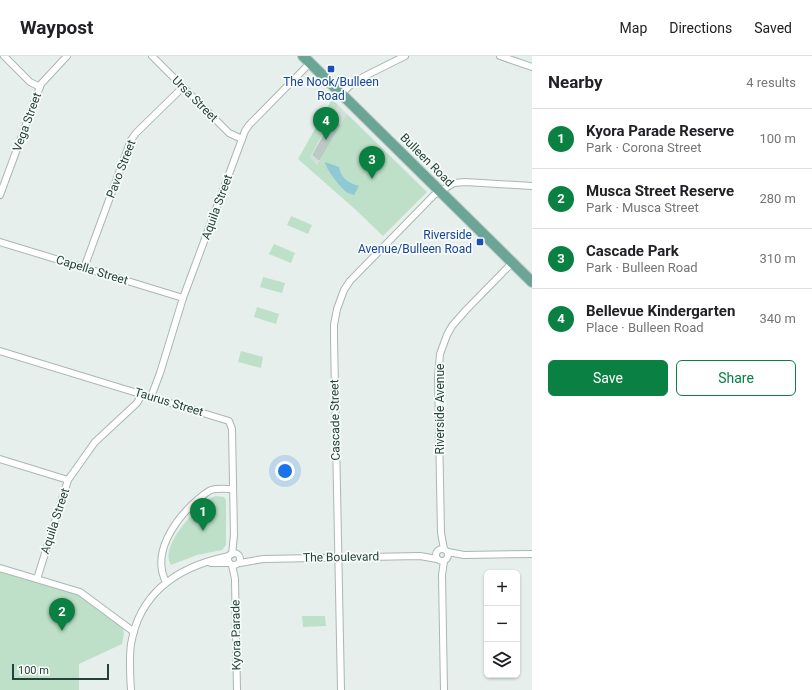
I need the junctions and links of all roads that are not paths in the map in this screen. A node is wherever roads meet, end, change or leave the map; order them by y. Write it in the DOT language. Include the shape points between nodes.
graph roads {
  1 [pos="4,56"];
  2 [pos="67,56"];
  3 [pos="152,56"];
  4 [pos="405,56"];
  5 [pos="500,56"];
  6 [pos="306,59"];
  7 [pos="532,66"];
  8 [pos="40,87"];
  9 [pos="183,87"];
  10 [pos="341,94"];
  11 [pos="242,139"];
  12 [pos="532,186"];
  13 [pos="440,192"];
  14 [pos="0,195"];
  15 [pos="0,242"];
  16 [pos="512,263"];
  17 [pos="84,268"];
  18 [pos="532,282"];
  19 [pos="183,298"];
  20 [pos="0,351"];
  21 [pos="142,394"];
  22 [pos="153,397"];
  23 [pos="0,459"];
  24 [pos="68,480"];
  25 [pos="233,489"];
  26 [pos="532,554"];
  27 [pos="442,555"];
  28 [pos="338,557"];
  29 [pos="235,560"];
  30 [pos="0,568"];
  31 [pos="37,579"];
  32 [pos="166,582"];
  33 [pos="134,632"];
  34 [pos="131,690"];
  35 [pos="237,690"];
  36 [pos="341,690"];
  37 [pos="444,690"];
  1 -- 8 [label="street" via="30,82"];
  2 -- 8 [label="street, Vega Street" via="43,80"];
  3 -- 9 [label="street, Ursa Street"];
  4 -- 10 [label="street" via="355,82"];
  5 -- 7 [label="street"];
  6 -- 10 [label="main road, Bulleen Road"];
  6 -- 11 [label="street, Aquila Street" via="249,124"];
  8 -- 14 [label="street, Vega Street"];
  9 -- 11 [label="street, Ursa Street" via="232,135"];
  9 -- 17 [label="street, Pavo Street" via="131,140"];
  10 -- 13 [label="main road, Bulleen Road"];
  11 -- 19 [label="street, Aquila Street"];
  12 -- 13 [label="street, Cascade Street" via="459,182"];
  13 -- 16 [label="main road, Bulleen Road"];
  13 -- 28 [label="street, Cascade Street" via="432,196 357,273 344,290 336,309 334,339"];
  15 -- 17 [label="street, Capella Street"];
  16 -- 18 [label="main road, Bulleen Road"];
  16 -- 27 [label="street, Riverside Avenue" via="458,318 447,335 440,354 438,376"];
  17 -- 19 [label="street, Capella Street"];
  19 -- 22 [label="street, Aquila Street"];
  20 -- 21 [label="street, Taurus Street"];
  21 -- 22 [label="street, Taurus Street"];
  21 -- 24 [label="street, Aquila Street" via="137,403 95,442"];
  22 -- 25 [label="street, Taurus Street" via="230,423"];
  23 -- 24 [label="street"];
  24 -- 31 [label="street, Aquila Street"];
  25 -- 29 [label="street, Taurus Street"];
  25 -- 32 [label="street" via="214,489 206,493 173,527 163,553 162,570"];
  26 -- 27 [label="street, The Boulevard"];
  27 -- 28 [label="street, The Boulevard"];
  27 -- 37 [label="street, Riverside Avenue"];
  28 -- 29 [label="street, The Boulevard"];
  28 -- 36 [label="street, Cascade Street"];
  29 -- 32 [label="street, The Boulevard" via="203,563 181,572"];
  29 -- 35 [label="street, Kyora Parade"];
  30 -- 31 [label="street"];
  31 -- 33 [label="street" via="85,595"];
  32 -- 33 [label="street, The Boulevard" via="146,605"];
  33 -- 34 [label="street, The Boulevard" via="130,652"];
}
